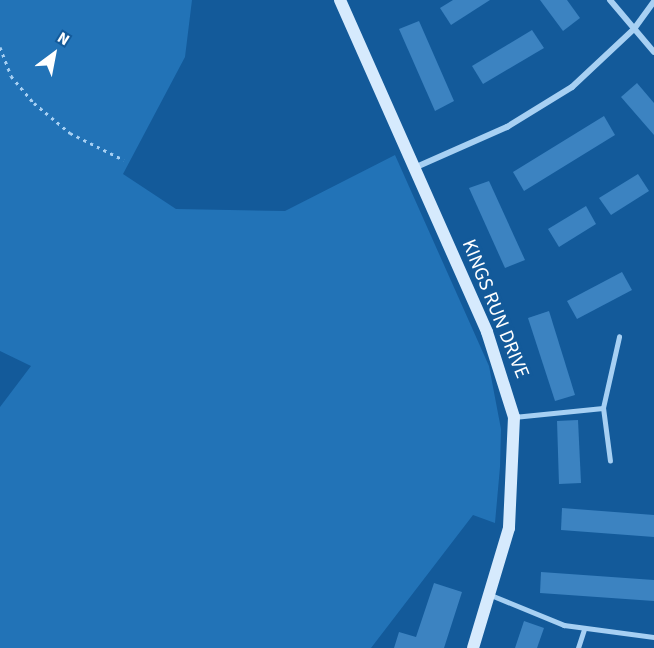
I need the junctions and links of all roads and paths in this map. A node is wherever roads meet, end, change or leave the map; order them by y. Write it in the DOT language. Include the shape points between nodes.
graph roads {
  1 [pos="340,0"];
  2 [pos="610,0"];
  3 [pos="654,1"];
  4 [pos="634,29"];
  5 [pos="0,47"];
  6 [pos="654,52"];
  7 [pos="124,160"];
  8 [pos="414,169"];
  9 [pos="619,337"];
  10 [pos="603,408"];
  11 [pos="514,417"];
  12 [pos="610,461"];
  13 [pos="490,595"];
  14 [pos="584,629"];
  15 [pos="654,637"];
  16 [pos="473,648"];
  17 [pos="578,648"];
  1 -- 8 [label="street, KINGS RUN DRIVE"];
  2 -- 4 [label="street"];
  3 -- 4 [label="street"];
  4 -- 6 [label="street"];
  4 -- 8 [label="street" via="595,68 541,108"];
  5 -- 7 [label="path" via="11,76 34,103 70,133"];
  8 -- 11 [label="street, KINGS RUN DRIVE" via="487,332"];
  9 -- 10 [label="lane"];
  10 -- 11 [label="lane"];
  10 -- 12 [label="lane"];
  11 -- 13 [label="street, KINGS RUN DRIVE" via="515,489"];
  13 -- 14 [label="lane"];
  13 -- 16 [label="street, KINGS RUN DRIVE"];
  14 -- 15 [label="lane"];
  14 -- 17 [label="lane"];
}
